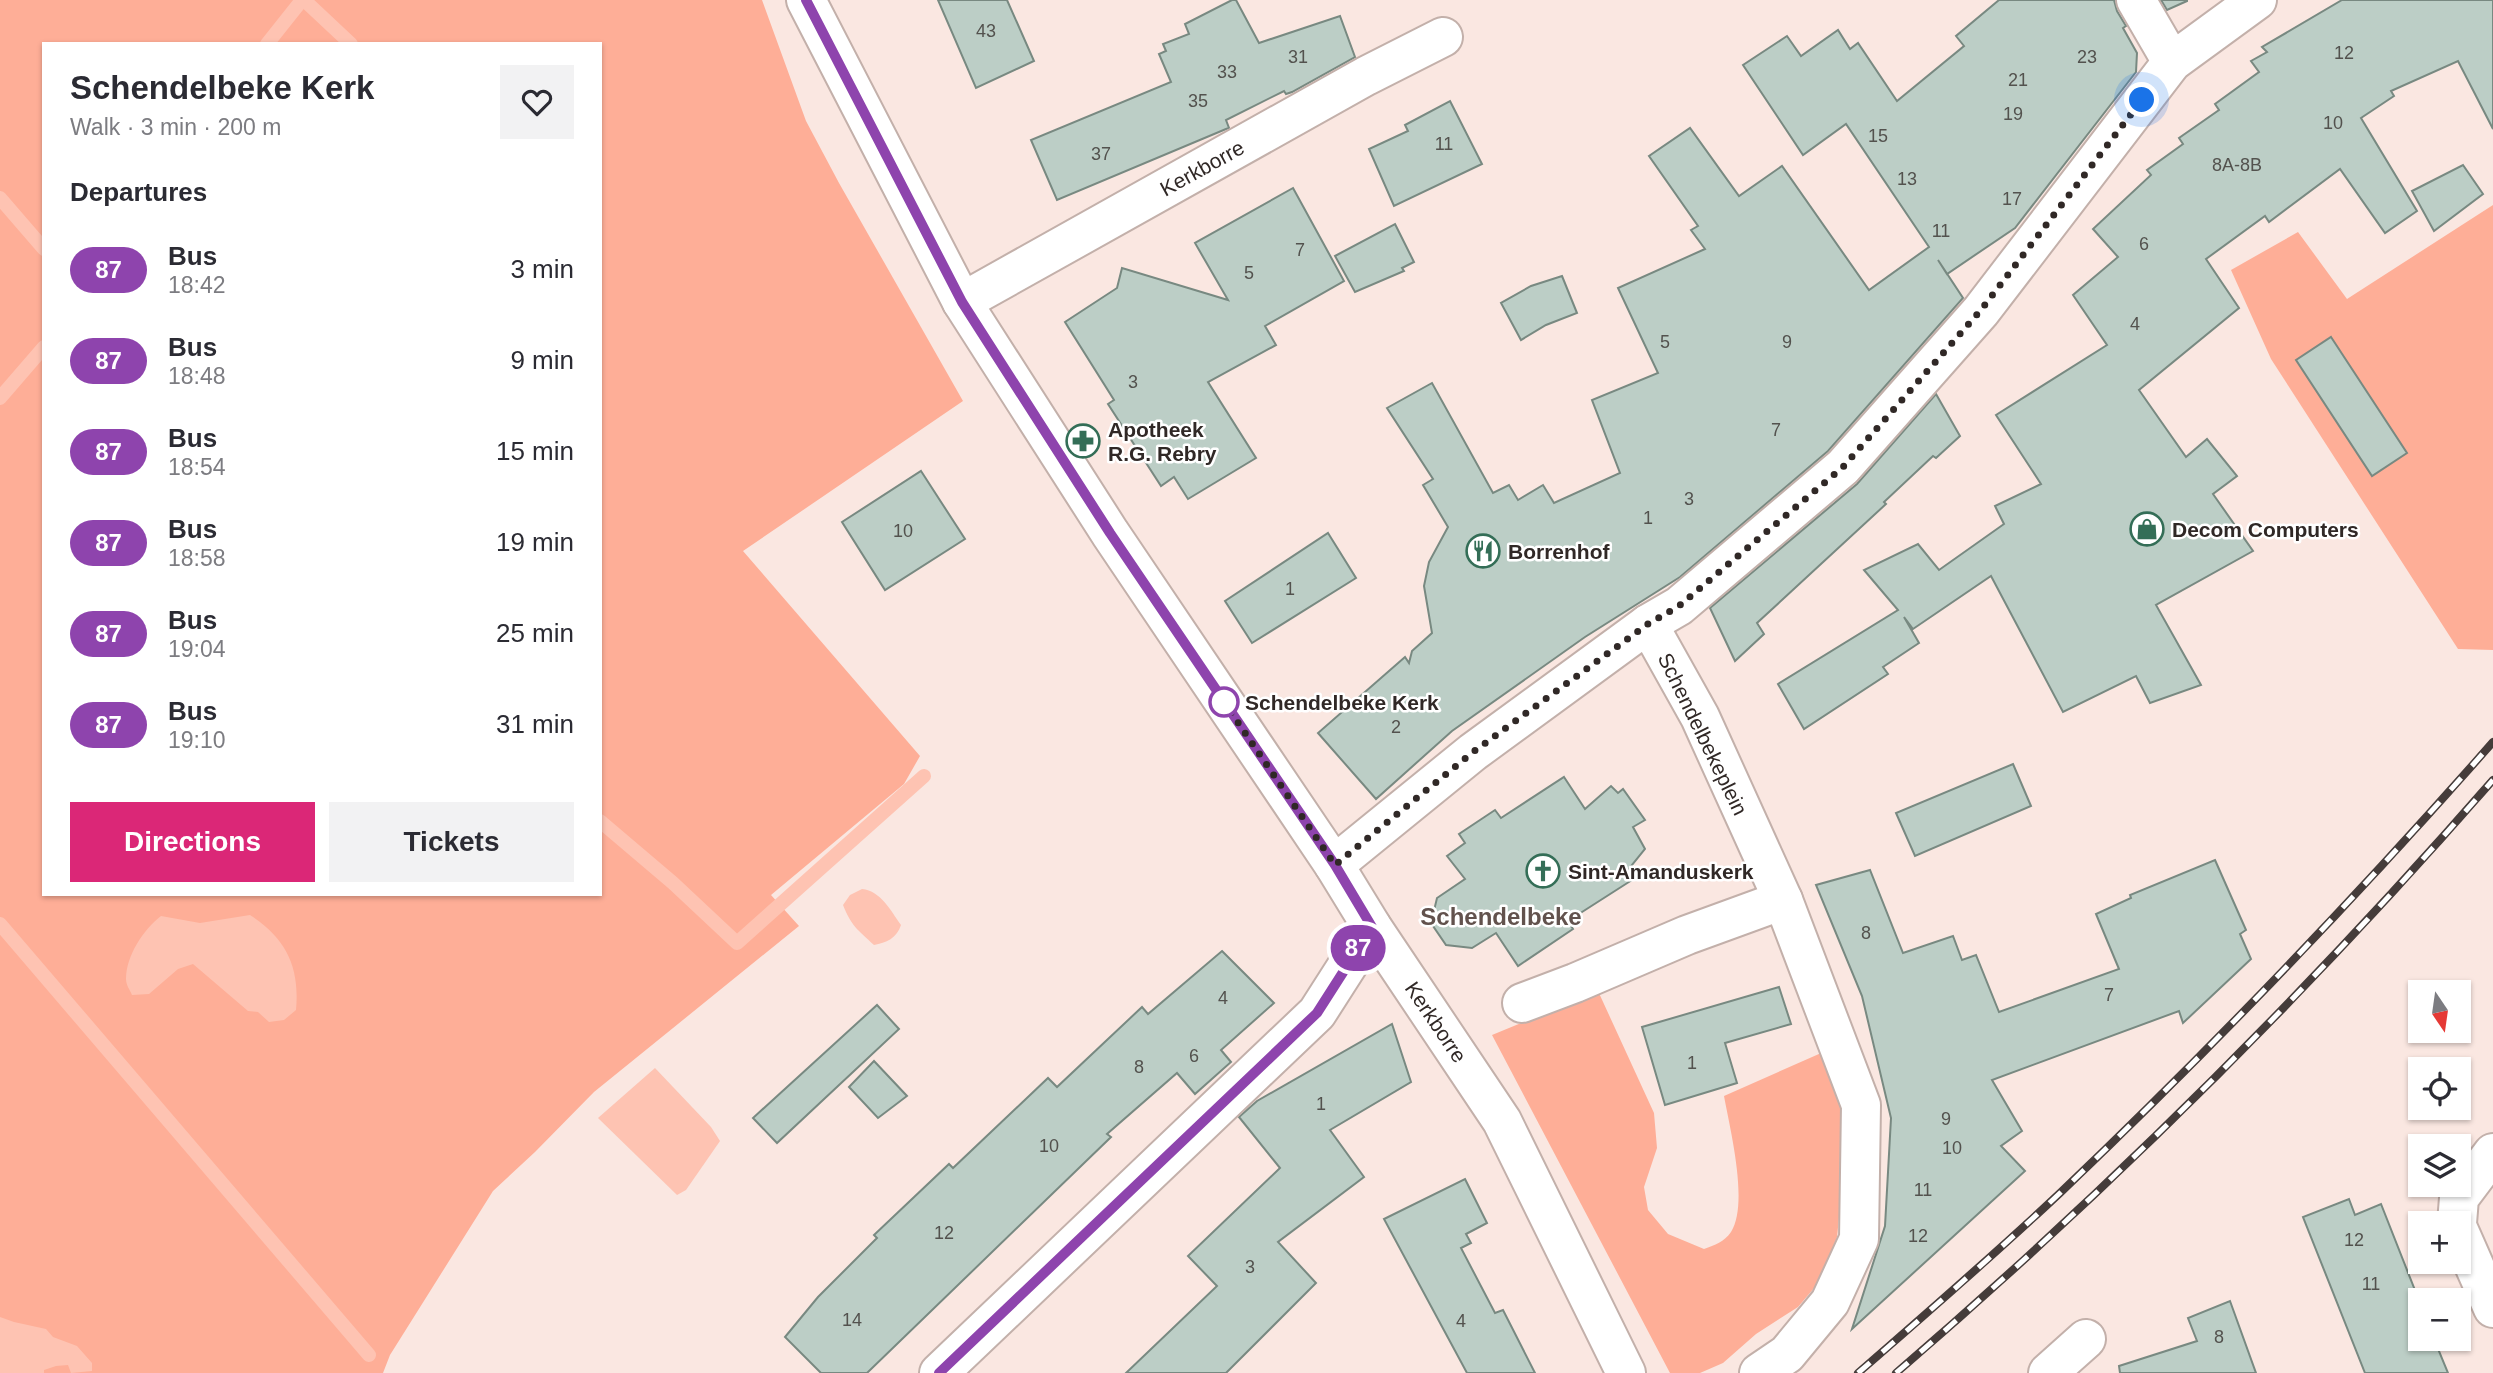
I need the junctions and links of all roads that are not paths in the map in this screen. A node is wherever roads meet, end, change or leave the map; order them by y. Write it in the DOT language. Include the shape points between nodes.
graph roads {
  1 [pos="806,0"];
  2 [pos="2136,0"];
  3 [pos="2257,0"];
  4 [pos="1443,37"];
  5 [pos="2172,62"];
  6 [pos="962,302"];
  7 [pos="1648,624"];
  8 [pos="1335,865"];
  9 [pos="1783,900"];
  10 [pos="1372,927"];
  11 [pos="1522,1003"];
  12 [pos="2493,1153"];
  13 [pos="2457,1211"];
  14 [pos="2471,1258"];
  15 [pos="2493,1308"];
  16 [pos="2086,1339"];
  17 [pos="939,1373"];
  18 [pos="1626,1373"];
  19 [pos="1759,1373"];
  20 [pos="2048,1373"];
  1 -- 6 [label="street, Kerkborre"];
  2 -- 5 [label="street"];
  3 -- 5 [label="street"];
  4 -- 6 [label="street, Kerkborre"];
  5 -- 7 [label="street" via="1981,310 1843,467 1679,606"];
  6 -- 8 [label="street, Kerkborre" via="1110,533"];
  7 -- 8 [label="street" via="1473,752"];
  7 -- 9 [label="street, Schendelbekeplein" via="1700,717"];
  8 -- 10 [label="street, Kerkborre"];
  9 -- 11 [label="street"];
  9 -- 19 [label="street, Schendelbekeplein" via="1861,1105 1859,1239 1830,1302 1787,1354"];
  10 -- 17 [label="street" via="1317,1013"];
  10 -- 18 [label="street, Kerkborre" via="1503,1121"];
  12 -- 13 [label="street" via="2459,1198"];
  14 -- 15 [label="street"];
  16 -- 20 [label="street"];
}
